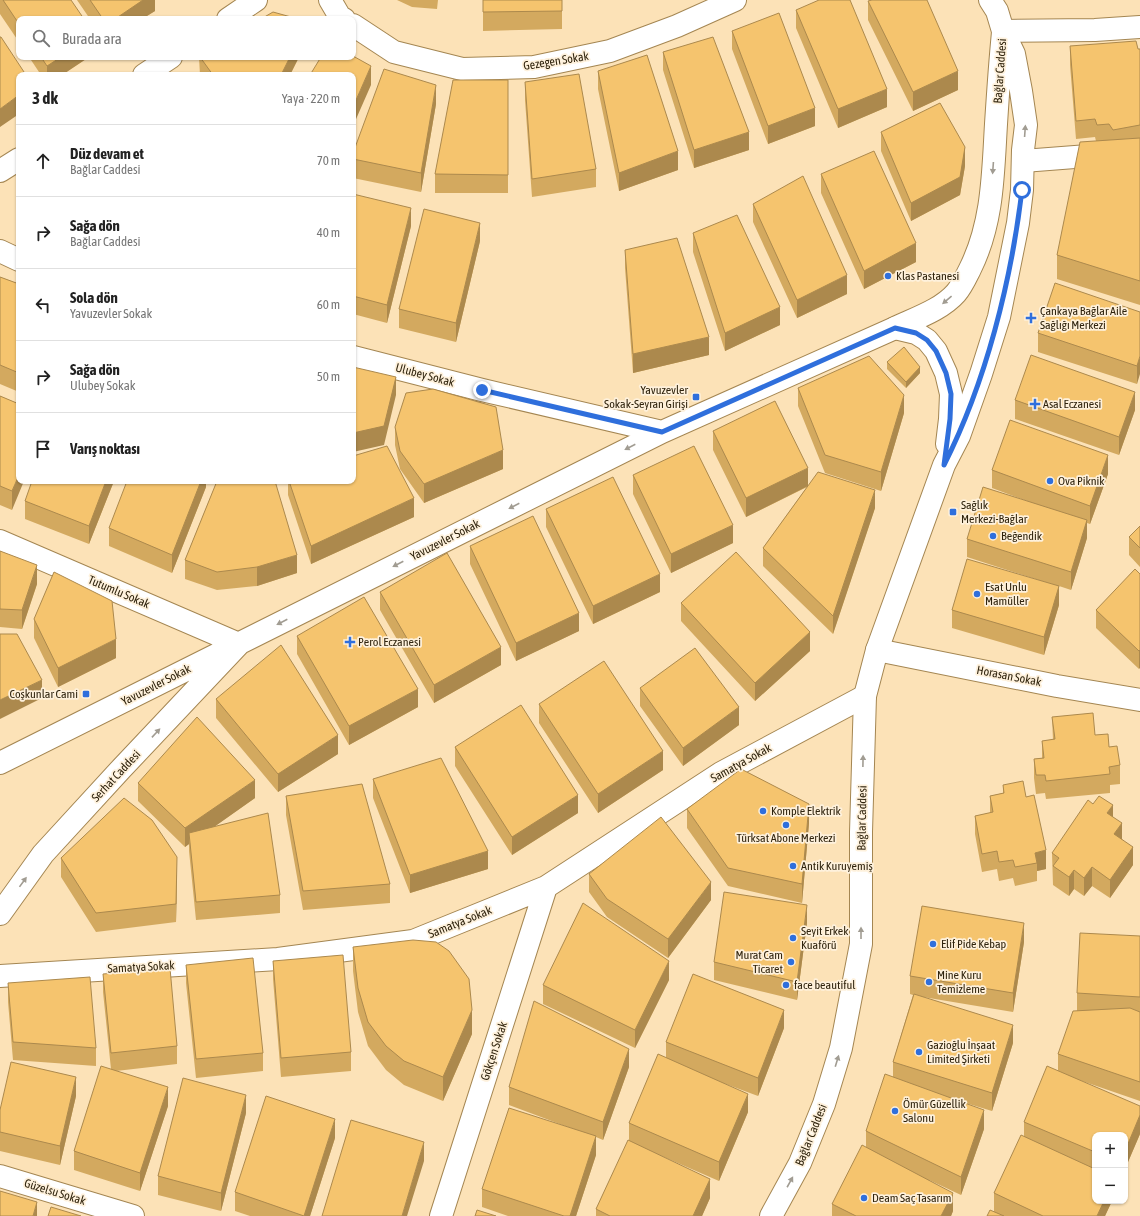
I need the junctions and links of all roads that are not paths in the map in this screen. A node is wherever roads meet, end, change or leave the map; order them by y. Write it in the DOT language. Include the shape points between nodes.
graph roads {
  1 [pos="256,0"];
  2 [pos="330,0"];
  3 [pos="735,0"];
  4 [pos="990,0"];
  5 [pos="232,16"];
  6 [pos="339,16"];
  7 [pos="356,27"];
  8 [pos="1140,27"];
  9 [pos="1003,31"];
  10 [pos="166,60"];
  11 [pos="148,72"];
  12 [pos="1140,152"];
  13 [pos="16,160"];
  14 [pos="1023,161"];
  15 [pos="0,171"];
  16 [pos="0,251"];
  17 [pos="16,259"];
  18 [pos="895,328"];
  19 [pos="356,357"];
  20 [pos="662,432"];
  21 [pos="944,465"];
  22 [pos="0,541"];
  23 [pos="239,644"];
  24 [pos="878,650"];
  25 [pos="865,696"];
  26 [pos="1140,700"];
  27 [pos="0,763"];
  28 [pos="546,886"];
  29 [pos="0,914"];
  30 [pos="0,976"];
  31 [pos="0,1176"];
  32 [pos="133,1216"];
  33 [pos="441,1216"];
  34 [pos="771,1216"];
  1 -- 5 [label="street"];
  2 -- 6 [label="street"];
  3 -- 7 [label="street, Gezegen Sokak" via="677,26 610,51 534,66 462,69 394,52"];
  4 -- 9 [label="street" via="997,11"];
  8 -- 9 [label="street"];
  14 -- 9 [label="street, Bağlar Caddesi, one-way" via="1026,126 1021,91 1014,54"];
  9 -- 18 [label="street, Bağlar Caddesi, one-way" via="991,201 976,258 956,293 944,303"];
  10 -- 11 [label="street"];
  12 -- 14 [label="street"];
  13 -- 15 [label="street"];
  14 -- 21 [label="street, Bağlar Caddesi" via="1018,223 999,318 959,436"];
  16 -- 17 [label="street"];
  18 -- 20 [label="street, Yavuzevler Sokak"];
  18 -- 21 [label="street, Bağlar Caddesi" via="916,333 927,340 936,351 946,373 951,394"];
  19 -- 20 [label="street, Ulubey Sokak" via="482,390"];
  20 -- 23 [label="street, Yavuzevler Sokak, one-way"];
  21 -- 24 [label="street, Bağlar Caddesi"];
  22 -- 23 [label="street, Tutumlu Sokak"];
  23 -- 27 [label="street, Yavuzevler Sokak"];
  29 -- 23 [label="street, Serhat Caddesi, one-way" via="43,854"];
  24 -- 25 [label="street, Bağlar Caddesi"];
  24 -- 26 [label="street, Horasan Sokak"];
  25 -- 28 [label="street, Samatya Sokak" via="720,772"];
  34 -- 25 [label="street, Bağlar Caddesi, one-way" via="800,1163 824,1104 841,1048 861,944"];
  28 -- 30 [label="street, Samatya Sokak" via="413,941 278,959"];
  28 -- 33 [label="street, Gökçen Sokak"];
  31 -- 32 [label="street, Güzelsu Sokak"];
}
